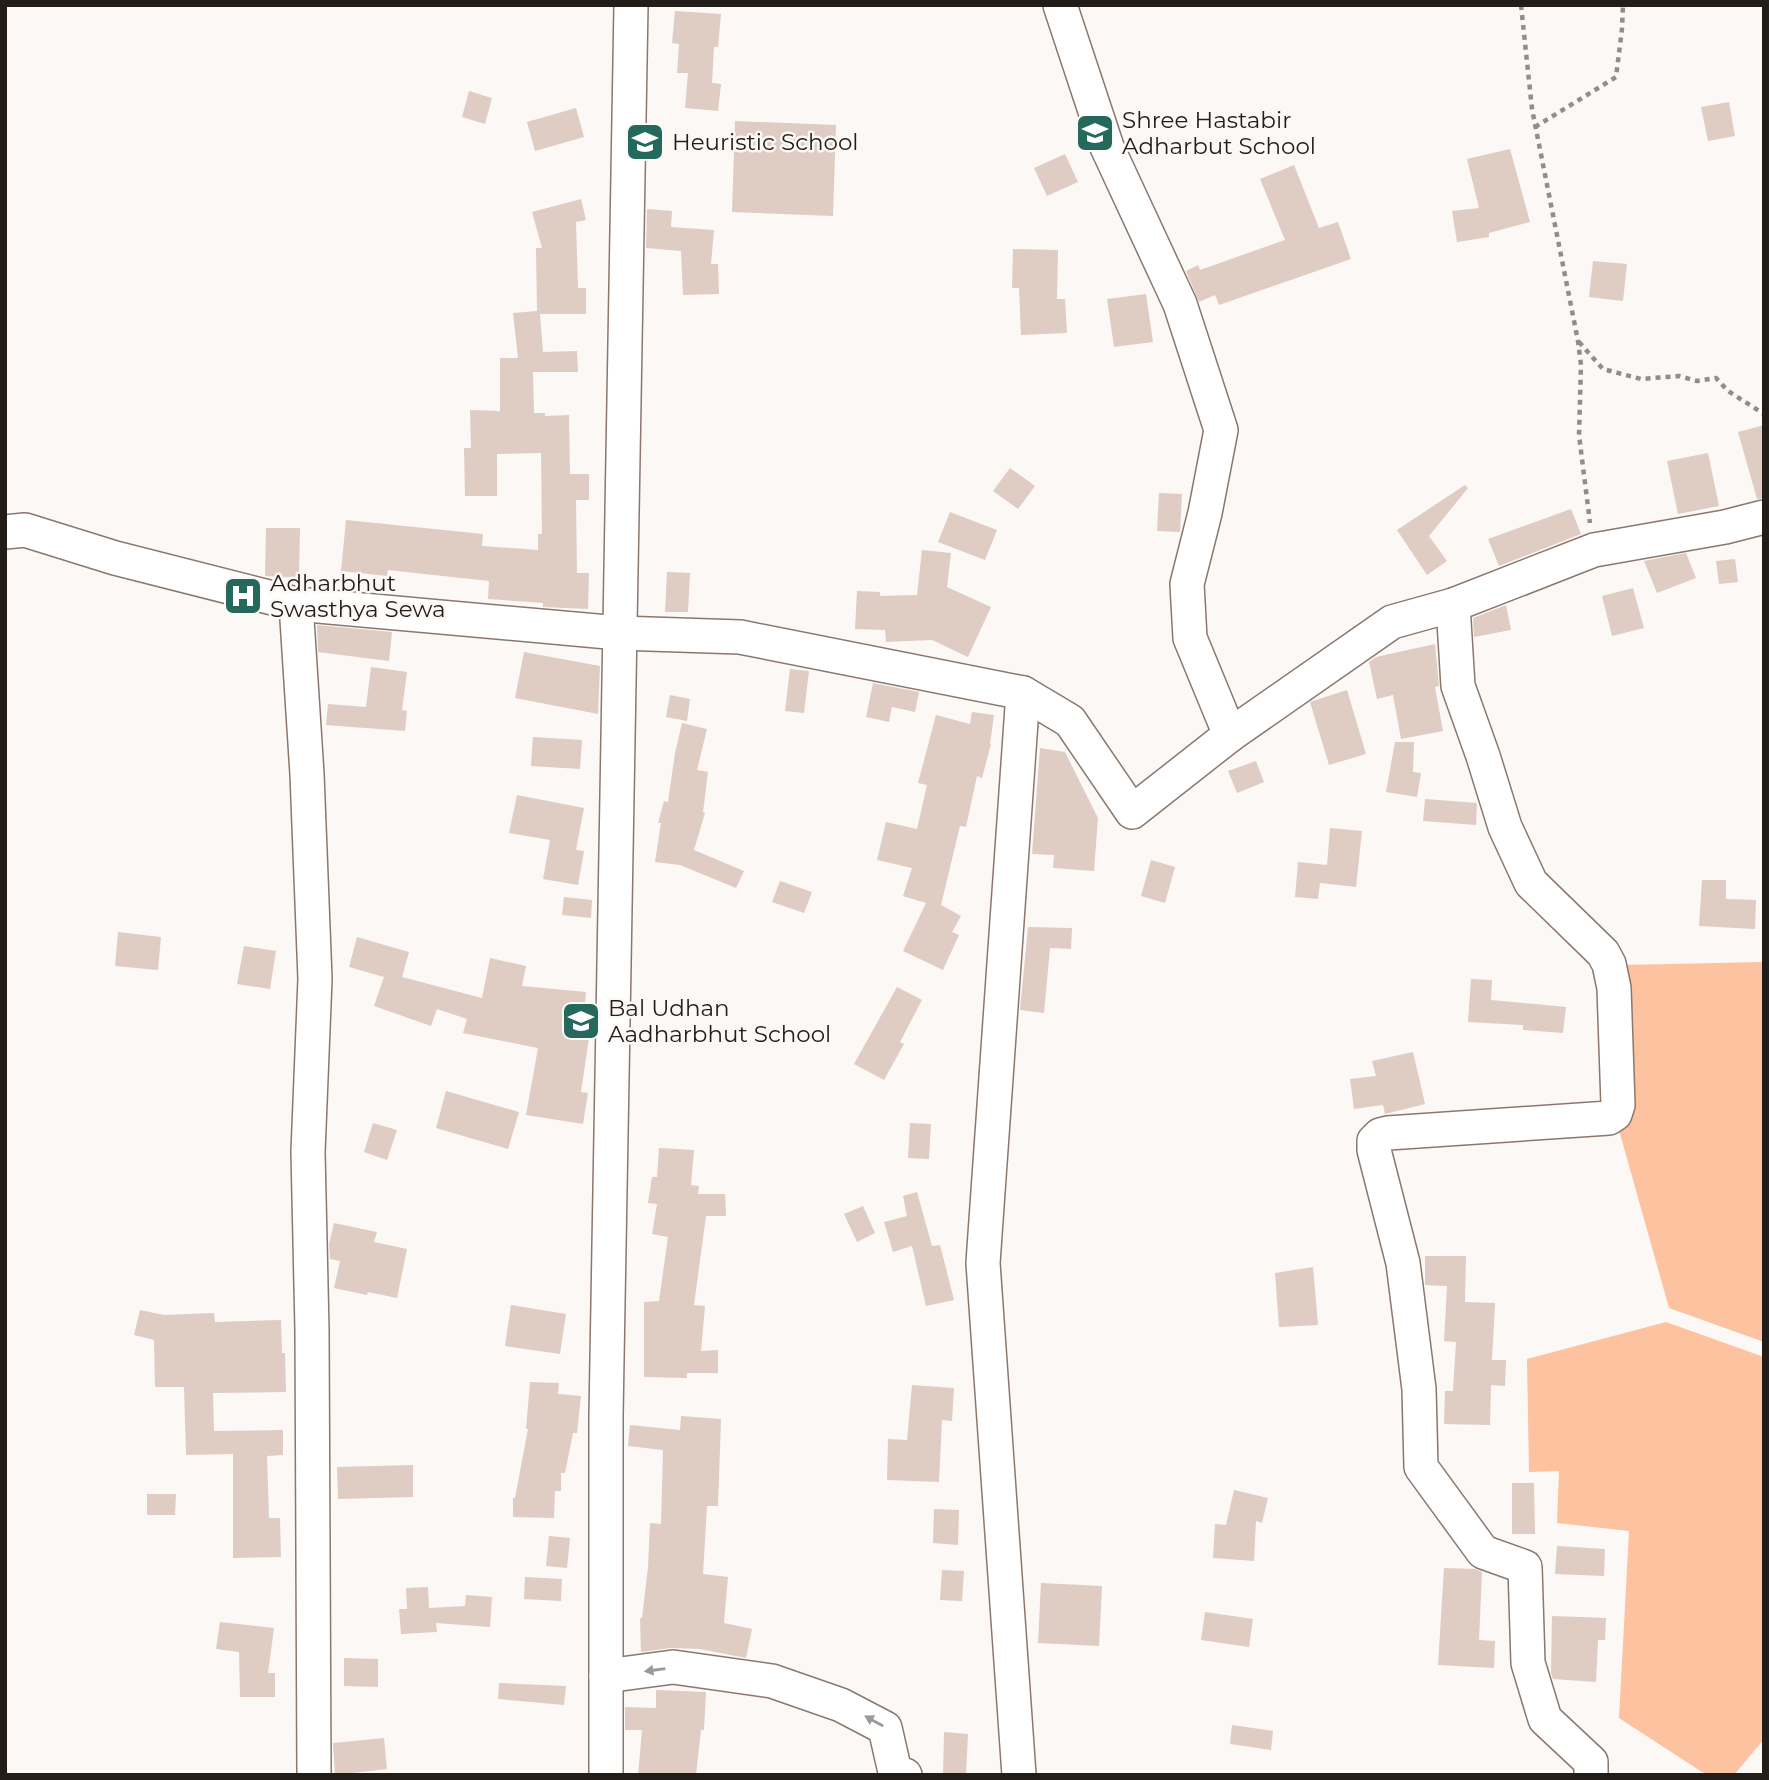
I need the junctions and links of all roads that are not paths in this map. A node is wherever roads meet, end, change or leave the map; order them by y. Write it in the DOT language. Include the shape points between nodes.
graph roads {
  1 [pos="631,5"];
  2 [pos="1060,5"];
  3 [pos="1764,517"];
  4 [pos="5,532"];
  5 [pos="296,604"];
  6 [pos="1453,605"];
  7 [pos="619,633"];
  8 [pos="1023,693"];
  9 [pos="1230,735"];
  10 [pos="606,1676"];
  11 [pos="314,1775"];
  12 [pos="606,1775"];
  13 [pos="905,1775"];
  14 [pos="1019,1775"];
  15 [pos="1591,1775"];
  1 -- 7 [label="street"];
  2 -- 9 [label="street" via="1107,147 1180,304 1221,430 1187,584 1190,638"];
  3 -- 6 [label="street" via="1594,550"];
  4 -- 5 [label="street" via="25,530"];
  5 -- 7 [label="street"];
  5 -- 11 [label="street" via="315,979 308,1152"];
  6 -- 9 [label="street" via="1392,622"];
  6 -- 15 [label="street" via="1458,686 1505,827 1531,883 1609,964 1618,1105 1608,1118 1388,1133 1374,1141 1374,1150 1403,1263 1419,1389 1421,1467 1483,1552 1525,1567 1528,1663 1545,1718 1591,1762"];
  7 -- 8 [label="street" via="740,637"];
  7 -- 10 [label="street"];
  8 -- 9 [label="street" via="1070,721 1132,812"];
  8 -- 14 [label="street" via="983,1263"];
  10 -- 12 [label="street"];
  13 -- 10 [label="street, one-way" via="895,1772 885,1728 841,1705 783,1685 673,1667"];
}
